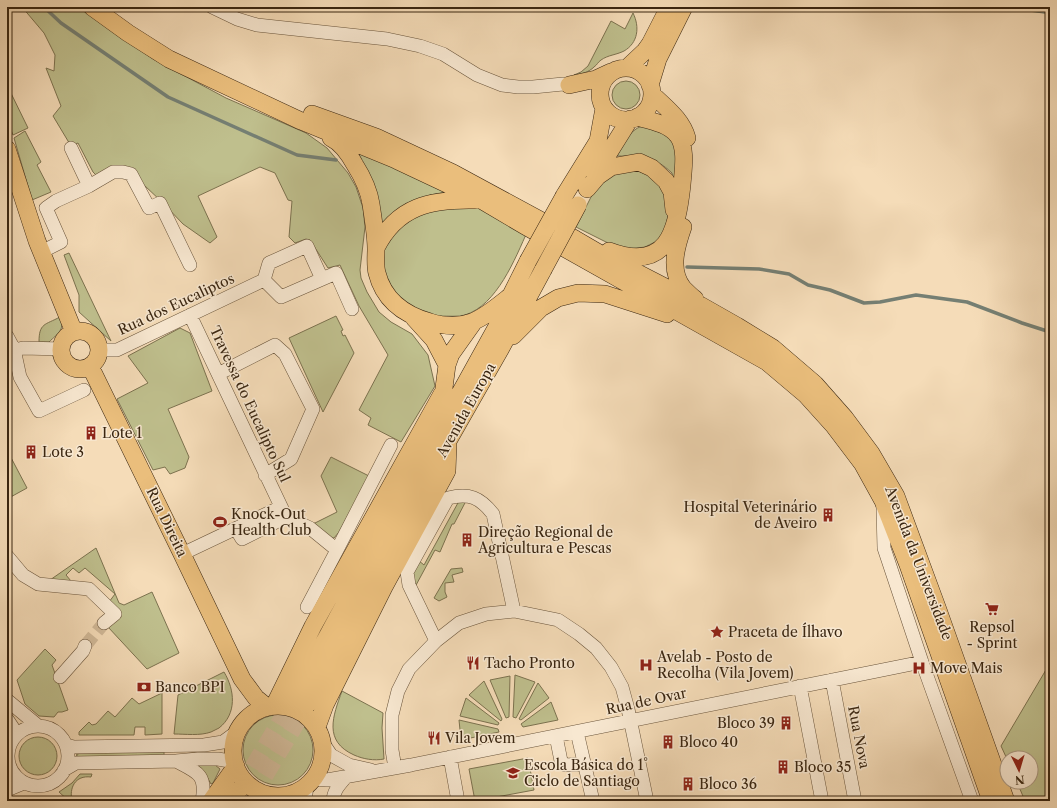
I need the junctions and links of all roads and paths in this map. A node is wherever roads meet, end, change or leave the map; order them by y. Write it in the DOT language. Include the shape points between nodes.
graph roads {
  1 [pos="92,7"];
  2 [pos="212,7"];
  3 [pos="669,7"];
  4 [pos="684,7"];
  5 [pos="619,70"];
  6 [pos="569,85"];
  7 [pos="235,90"];
  8 [pos="651,90"];
  9 [pos="603,106"];
  10 [pos="634,118"];
  11 [pos="301,121"];
  12 [pos="71,148"];
  13 [pos="7,149"];
  14 [pos="89,186"];
  15 [pos="587,190"];
  16 [pos="481,200"];
  17 [pos="676,222"];
  18 [pos="575,238"];
  19 [pos="376,248"];
  20 [pos="41,252"];
  21 [pos="190,265"];
  22 [pos="322,278"];
  23 [pos="264,280"];
  24 [pos="510,297"];
  25 [pos="700,305"];
  26 [pos="352,309"];
  27 [pos="190,315"];
  28 [pos="414,318"];
  29 [pos="692,320"];
  30 [pos="472,323"];
  31 [pos="74,332"];
  32 [pos="7,336"];
  33 [pos="501,348"];
  34 [pos="62,349"];
  35 [pos="10,350"];
  36 [pos="100,350"];
  37 [pos="90,366"];
  38 [pos="447,366"];
  39 [pos="218,374"];
  40 [pos="84,390"];
  41 [pos="443,392"];
  42 [pos="448,441"];
  43 [pos="391,445"];
  44 [pos="266,475"];
  45 [pos="413,479"];
  46 [pos="883,501"];
  47 [pos="284,512"];
  48 [pos="337,550"];
  49 [pos="182,554"];
  50 [pos="7,556"];
  51 [pos="307,607"];
  52 [pos="514,611"];
  53 [pos="104,623"];
  54 [pos="436,641"];
  55 [pos="85,646"];
  56 [pos="922,662"];
  57 [pos="60,677"];
  58 [pos="242,679"];
  59 [pos="832,680"];
  60 [pos="800,686"];
  61 [pos="7,700"];
  62 [pos="271,706"];
  63 [pos="7,719"];
  64 [pos="631,720"];
  65 [pos="37,725"];
  66 [pos="318,727"];
  67 [pos="239,728"];
  68 [pos="577,732"];
  69 [pos="556,736"];
  70 [pos="14,737"];
  71 [pos="323,743"];
  72 [pos="66,745"];
  73 [pos="450,757"];
  74 [pos="176,761"];
  75 [pos="235,764"];
  76 [pos="585,764"];
  77 [pos="395,768"];
  78 [pos="64,770"];
  79 [pos="377,771"];
  80 [pos="8,772"];
  81 [pos="346,777"];
  82 [pos="24,783"];
  83 [pos="309,789"];
  84 [pos="7,790"];
  85 [pos="279,798"];
  86 [pos="333,800"];
  87 [pos="202,801"];
  88 [pos="212,801"];
  89 [pos="458,801"];
  90 [pos="593,801"];
  91 [pos="648,801"];
  92 [pos="822,801"];
  93 [pos="856,801"];
  94 [pos="972,801"];
  95 [pos="991,801"];
  96 [pos="1006,801"];
  1 -- 7 [label="main road" via="169,59"];
  2 -- 6 [label="street" via="257,25 387,39 420,46 443,54 477,75 502,85"];
  3 -- 5 [label="main road, Avenida Europa" via="645,51"];
  4 -- 8 [label="main road, Avenida Europa" via="658,59"];
  5 -- 6 [label="main road" via="596,79"];
  5 -- 8 [label="main road" via="636,70 643,74"];
  5 -- 9 [label="main road, Avenida Europa" via="602,82 600,89"];
  6 -- 9 [label="main road" via="586,93"];
  7 -- 11 [label="main road"];
  7 -- 18 [label="main road" via="376,137 453,173"];
  8 -- 10 [label="main road, Avenida Europa" via="648,107"];
  8 -- 25 [label="main road" via="685,130 692,159 684,224 675,263 676,273 683,288"];
  9 -- 10 [label="main road" via="614,117"];
  9 -- 24 [label="main road, Avenida Europa, bridge" via="598,141 564,196"];
  10 -- 15 [label="main road, Avenida Europa"];
  10 -- 17 [label="main road" via="667,126 679,138 684,155"];
  11 -- 16 [label="main road" via="396,160"];
  11 -- 19 [label="main road" via="336,140 349,154 371,202"];
  12 -- 14 [label="street"];
  13 -- 20 [label="main road"];
  14 -- 20 [label="street" via="46,208 61,242"];
  14 -- 21 [label="street" via="113,172 131,174 149,208 160,203"];
  15 -- 17 [label="main road" via="598,176 611,167 640,162 652,168 666,181 672,192"];
  15 -- 33 [label="main road, Avenida Europa, bridge"];
  16 -- 19 [label="main road" via="452,199 428,203 409,211 383,234"];
  16 -- 29 [label="main road"];
  17 -- 18 [label="main road" via="668,241 651,254 638,257 622,256"];
  18 -- 25 [label="main road"];
  19 -- 28 [label="main road" via="377,273 383,287 393,303"];
  20 -- 31 [label="main road"];
  22 -- 23 [label="street" via="281,297"];
  22 -- 23 [label="street" via="307,246 269,263"];
  22 -- 26 [label="street" via="336,273"];
  23 -- 27 [label="street, Rua dos Eucaliptos"];
  24 -- 30 [label="main road" via="483,318"];
  24 -- 45 [label="main road, Avenida Europa" via="501,319"];
  25 -- 96 [label="main road, Avenida da Universidade" via="774,348 820,390 845,418 871,454 896,496"];
  27 -- 36 [label="street, Rua dos Eucaliptos" via="117,350"];
  27 -- 39 [label="street, Travessa do Eucalipto Sul"];
  28 -- 30 [label="main road" via="444,326"];
  28 -- 38 [label="main road" via="434,340"];
  29 -- 33 [label="main road" via="605,294 578,293 558,298 541,308"];
  29 -- 46 [label="main road, Avenida da Universidade" via="768,362 806,395 862,463"];
  30 -- 38 [label="main road" via="451,354"];
  31 -- 34 [label="main road" via="64,340"];
  31 -- 36 [label="main road" via="91,334 96,338"];
  32 -- 35 [label="street"];
  33 -- 42 [label="main road, Avenida Europa"];
  34 -- 35 [label="street"];
  34 -- 37 [label="main road" via="63,358 72,367"];
  35 -- 40 [label="street" via="20,377 39,411"];
  36 -- 37 [label="main road" via="97,359"];
  37 -- 49 [label="main road, Rua Direita"];
  38 -- 41 [label="main road"];
  39 -- 44 [label="street, Travessa do Eucalipto Sul"];
  39 -- 44 [label="street" via="275,345 284,354 313,409 291,459"];
  41 -- 45 [label="main road" via="442,406"];
  41 -- 62 [label="main road"];
  42 -- 45 [label="main road, Avenida Europa" via="301,700"];
  42 -- 66 [label="main road" via="447,471 384,587 325,705"];
  43 -- 48 [label="street"];
  44 -- 47 [label="street, Travessa do Eucalipto Sul"];
  46 -- 56 [label="street, Avenida da Universidade" via="884,548"];
  46 -- 95 [label="main road, Avenida da Universidade"];
  47 -- 48 [label="street" via="310,528"];
  47 -- 49 [label="street" via="242,539 236,529"];
  48 -- 51 [label="street"];
  49 -- 58 [label="main road, Rua Direita"];
  50 -- 53 [label="street" via="38,584 89,589 115,614"];
  52 -- 54 [label="street" via="486,614 459,623"];
  52 -- 54 [label="street" via="493,514 485,503 472,497 460,495 448,498 407,572 409,585"];
  52 -- 64 [label="street" via="558,620 596,648 622,687"];
  54 -- 77 [label="street" via="409,669 398,691 392,716"];
  55 -- 57 [label="street"];
  56 -- 59 [label="street, Rua de Ovar"];
  56 -- 94 [label="street, Avenida da Universidade"];
  58 -- 62 [label="main road" via="256,698"];
  58 -- 67 [label="main road" via="244,705"];
  59 -- 60 [label="street, Rua de Ovar"];
  59 -- 93 [label="street, Rua Nova"];
  60 -- 64 [label="street, Rua de Ovar"];
  60 -- 92 [label="street"];
  61 -- 65 [label="street"];
  62 -- 66 [label="main road" via="287,706 299,710"];
  62 -- 67 [label="main road" via="248,717"];
  63 -- 70 [label="street" via="13,728"];
  64 -- 68 [label="street, Rua de Ovar"];
  64 -- 91 [label="street"];
  65 -- 70 [label="street" via="24,728"];
  65 -- 72 [label="street" via="55,731"];
  66 -- 71 [label="main road"];
  67 -- 72 [label="street" via="223,742 204,746"];
  67 -- 75 [label="main road" via="234,741"];
  68 -- 69 [label="street, Rua de Ovar"];
  68 -- 76 [label="street"];
  69 -- 73 [label="street, Rua de Ovar"];
  69 -- 76 [label="street" via="564,765"];
  70 -- 80 [label="street" via="8,751"];
  71 -- 79 [label="street, Rua de Ovar" via="331,755 349,765"];
  71 -- 83 [label="main road" via="324,756 321,768"];
  72 -- 78 [label="street" via="68,762"];
  73 -- 77 [label="street, Rua de Ovar"];
  73 -- 89 [label="street"];
  74 -- 75 [label="street" via="218,759"];
  74 -- 78 [label="street" via="76,763"];
  74 -- 87 [label="street" via="199,774 204,789"];
  75 -- 85 [label="main road" via="242,778 251,787"];
  75 -- 88 [label="main road"];
  76 -- 90 [label="street"];
  77 -- 79 [label="street, Rua de Ovar"];
  78 -- 82 [label="street" via="51,783 42,786"];
  79 -- 81 [label="street, Rua de Ovar"];
  80 -- 82 [label="street"];
  81 -- 83 [label="street, Rua de Ovar" via="327,780"];
  81 -- 86 [label="street" via="336,788"];
  82 -- 84 [label="street"];
  83 -- 85 [label="main road"];
}
